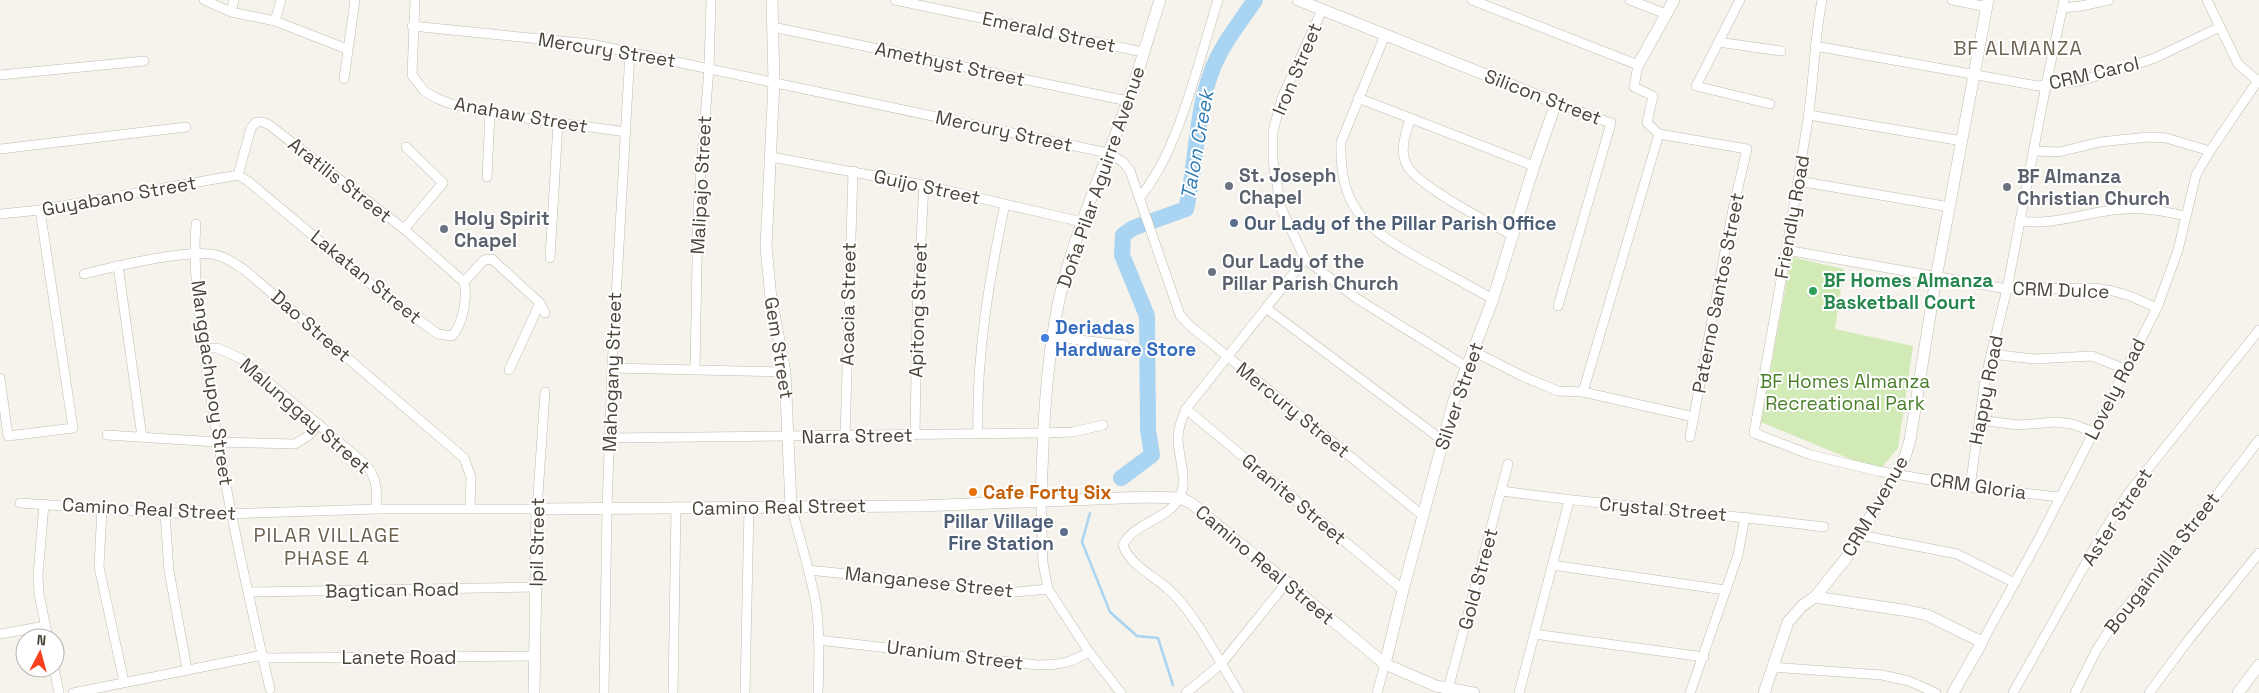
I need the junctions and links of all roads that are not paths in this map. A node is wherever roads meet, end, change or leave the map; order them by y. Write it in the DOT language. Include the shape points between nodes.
graph roads {
  1 [pos="204,0"];
  2 [pos="234,0"];
  3 [pos="281,0"];
  4 [pos="355,0"];
  5 [pos="415,0"];
  6 [pos="711,0"];
  7 [pos="772,0"];
  8 [pos="895,0"];
  9 [pos="1159,0"];
  10 [pos="1218,0"];
  11 [pos="1298,0"];
  12 [pos="1472,0"];
  13 [pos="1630,0"];
  14 [pos="1674,0"];
  15 [pos="1740,0"];
  16 [pos="1822,0"];
  17 [pos="1952,0"];
  18 [pos="2109,0"];
  19 [pos="2206,0"];
  20 [pos="1987,3"];
  21 [pos="2063,4"];
  22 [pos="1322,10"];
  23 [pos="230,12"];
  24 [pos="1666,14"];
  25 [pos="275,21"];
  26 [pos="412,26"];
  27 [pos="773,26"];
  28 [pos="2220,27"];
  29 [pos="1386,35"];
  30 [pos="1718,42"];
  31 [pos="1815,46"];
  32 [pos="347,49"];
  33 [pos="1781,50"];
  34 [pos="630,52"];
  35 [pos="1143,52"];
  36 [pos="144,61"];
  37 [pos="1638,65"];
  38 [pos="709,68"];
  39 [pos="0,75"];
  40 [pos="1974,75"];
  41 [pos="344,79"];
  42 [pos="2258,80"];
  43 [pos="774,82"];
  44 [pos="2046,85"];
  45 [pos="1358,98"];
  46 [pos="1128,101"];
  47 [pos="1556,103"];
  48 [pos="1770,104"];
  49 [pos="490,113"];
  50 [pos="1809,115"];
  51 [pos="1410,119"];
  52 [pos="558,123"];
  53 [pos="186,127"];
  54 [pos="626,132"];
  55 [pos="1659,134"];
  56 [pos="1962,141"];
  57 [pos="406,147"];
  58 [pos="0,149"];
  59 [pos="2034,151"];
  60 [pos="2210,151"];
  61 [pos="1108,153"];
  62 [pos="771,157"];
  63 [pos="1534,166"];
  64 [pos="853,171"];
  65 [pos="238,175"];
  66 [pos="487,177"];
  67 [pos="1798,181"];
  68 [pos="924,185"];
  69 [pos="1140,197"];
  70 [pos="1005,204"];
  71 [pos="1950,207"];
  72 [pos="40,210"];
  73 [pos="0,214"];
  74 [pos="2185,216"];
  75 [pos="2020,221"];
  76 [pos="1082,222"];
  77 [pos="196,224"];
  78 [pos="404,229"];
  79 [pos="1514,236"];
  80 [pos="1786,250"];
  81 [pos="194,254"];
  82 [pos="550,258"];
  83 [pos="1305,259"];
  84 [pos="118,265"];
  85 [pos="84,274"];
  86 [pos="1936,278"];
  87 [pos="464,282"];
  88 [pos="2007,289"];
  89 [pos="1493,299"];
  90 [pos="540,303"];
  91 [pos="1558,306"];
  92 [pos="1266,308"];
  93 [pos="2157,308"];
  94 [pos="545,313"];
  95 [pos="2259,330"];
  96 [pos="1053,336"];
  97 [pos="1124,345"];
  98 [pos="204,348"];
  99 [pos="1473,351"];
  100 [pos="1991,354"];
  101 [pos="1227,355"];
  102 [pos="1466,367"];
  103 [pos="612,368"];
  104 [pos="2125,369"];
  105 [pos="509,370"];
  106 [pos="695,370"];
  107 [pos="785,372"];
  108 [pos="0,378"];
  109 [pos="545,392"];
  110 [pos="1583,392"];
  111 [pos="1186,409"];
  112 [pos="1694,417"];
  113 [pos="1979,420"];
  114 [pos="319,424"];
  115 [pos="1103,425"];
  116 [pos="2094,432"];
  117 [pos="978,433"];
  118 [pos="1042,433"];
  119 [pos="1754,433"];
  120 [pos="915,434"];
  121 [pos="107,435"];
  122 [pos="845,436"];
  123 [pos="142,437"];
  124 [pos="610,438"];
  125 [pos="790,438"];
  126 [pos="1690,438"];
  127 [pos="1442,440"];
  128 [pos="2259,440"];
  129 [pos="217,442"];
  130 [pos="1508,464"];
  131 [pos="1895,474"];
  132 [pos="1970,487"];
  133 [pos="1502,491"];
  134 [pos="2059,497"];
  135 [pos="1180,498"];
  136 [pos="1042,501"];
  137 [pos="1569,501"];
  138 [pos="20,502"];
  139 [pos="44,504"];
  140 [pos="791,506"];
  141 [pos="102,508"];
  142 [pos="470,508"];
  143 [pos="749,508"];
  144 [pos="376,509"];
  145 [pos="537,509"];
  146 [pos="607,509"];
  147 [pos="676,509"];
  148 [pos="165,512"];
  149 [pos="232,514"];
  150 [pos="1422,515"];
  151 [pos="1745,517"];
  152 [pos="1824,527"];
  153 [pos="1860,535"];
  154 [pos="2259,553"];
  155 [pos="1552,565"];
  156 [pos="809,570"];
  157 [pos="1286,582"];
  158 [pos="2016,583"];
  159 [pos="536,587"];
  160 [pos="1048,589"];
  161 [pos="1402,590"];
  162 [pos="1725,590"];
  163 [pos="248,592"];
  164 [pos="1815,597"];
  165 [pos="45,626"];
  166 [pos="0,634"];
  167 [pos="1534,634"];
  168 [pos="818,640"];
  169 [pos="1982,642"];
  170 [pos="1089,652"];
  171 [pos="534,656"];
  172 [pos="263,657"];
  173 [pos="1704,657"];
  174 [pos="1221,664"];
  175 [pos="1385,664"];
  176 [pos="2259,665"];
  177 [pos="1772,667"];
  178 [pos="187,670"];
  179 [pos="56,678"];
  180 [pos="124,682"];
  181 [pos="270,689"];
  182 [pos="1448,691"];
  183 [pos="59,693"];
  184 [pos="73,693"];
  185 [pos="534,693"];
  186 [pos="604,693"];
  187 [pos="673,693"];
  188 [pos="745,693"];
  189 [pos="818,693"];
  190 [pos="1121,693"];
  191 [pos="1186,693"];
  192 [pos="1239,693"];
  193 [pos="1377,693"];
  194 [pos="1474,693"];
  195 [pos="1519,693"];
  196 [pos="1690,693"];
  197 [pos="1764,693"];
  198 [pos="1936,693"];
  199 [pos="1953,693"];
  200 [pos="2013,693"];
  201 [pos="2075,693"];
  202 [pos="2149,693"];
  203 [pos="2238,693"];
  1 -- 23 [label="street"];
  2 -- 23 [label="street"];
  3 -- 25 [label="street"];
  4 -- 32 [label="street"];
  5 -- 26 [label="street, Anahaw Street"];
  6 -- 38 [label="street, Malipajo Street"];
  7 -- 27 [label="street, Gem Street"];
  8 -- 35 [label="street, Emerald Street"];
  9 -- 35 [label="street, Doña Pilar Aguirre Avenue"];
  10 -- 69 [label="street" via="1162,165"];
  11 -- 22 [label="street, Silicon Street"];
  12 -- 37 [label="street"];
  13 -- 24 [label="street"];
  14 -- 24 [label="street"];
  15 -- 30 [label="street"];
  16 -- 31 [label="street, Friendly Road"];
  17 -- 20 [label="street"];
  18 -- 21 [label="street" via="2081,6"];
  19 -- 28 [label="street"];
  20 -- 40 [label="street, CRM Avenue"];
  21 -- 44 [label="street, Happy Road"];
  22 -- 29 [label="street, Silicon Street"];
  22 -- 83 [label="street, Iron Street" via="1282,98 1273,131 1273,161 1281,208"];
  23 -- 25 [label="street"];
  24 -- 37 [label="street"];
  25 -- 32 [label="street"];
  26 -- 34 [label="street, Mercury Street" via="591,44"];
  26 -- 49 [label="street, Anahaw Street" via="411,67 417,83 436,98"];
  27 -- 43 [label="street, Gem Street"];
  27 -- 46 [label="street, Amethyst Street"];
  28 -- 42 [label="street" via="2238,64"];
  28 -- 44 [label="street, CRM Carol" via="2155,58 2079,81"];
  29 -- 45 [label="street"];
  29 -- 47 [label="street, Silicon Street"];
  30 -- 33 [label="street"];
  30 -- 48 [label="street" via="1696,86"];
  31 -- 40 [label="street, CRM Carol"];
  31 -- 50 [label="street, Friendly Road"];
  32 -- 41 [label="street"];
  34 -- 38 [label="street, Mercury Street"];
  34 -- 54 [label="street, Mahogany Street"];
  35 -- 46 [label="street, Doña Pilar Aguirre Avenue"];
  36 -- 39 [label="street"];
  37 -- 55 [label="street" via="1634,86 1653,96 1647,123"];
  38 -- 43 [label="street, Mercury Street"];
  38 -- 106 [label="street, Malipajo Street" via="698,210"];
  40 -- 44 [label="street, CRM Carol"];
  40 -- 56 [label="street, CRM Avenue"];
  42 -- 60 [label="street, Lovely Road"];
  43 -- 61 [label="street, Mercury Street"];
  43 -- 62 [label="street, Gem Street"];
  44 -- 59 [label="street, Happy Road"];
  45 -- 51 [label="street"];
  45 -- 89 [label="street" via="1341,142 1340,161 1353,205 1384,239"];
  46 -- 61 [label="street, Doña Pilar Aguirre Avenue"];
  47 -- 63 [label="street, Silver Street"];
  47 -- 91 [label="street, Silicon Street" via="1611,122"];
  49 -- 52 [label="street, Anahaw Street"];
  49 -- 66 [label="street"];
  50 -- 56 [label="street"];
  50 -- 67 [label="street, Friendly Road"];
  51 -- 63 [label="street"];
  51 -- 79 [label="street" via="1403,143 1407,167 1429,187"];
  52 -- 54 [label="street, Anahaw Street"];
  52 -- 82 [label="street"];
  53 -- 58 [label="street"];
  54 -- 103 [label="street, Mahogany Street"];
  55 -- 110 [label="street"];
  55 -- 112 [label="street, Paterno Santos Street" via="1747,149"];
  56 -- 71 [label="street, CRM Avenue"];
  57 -- 78 [label="street" via="443,183"];
  59 -- 60 [label="street" via="2059,152 2100,142 2148,137 2166,138"];
  59 -- 75 [label="street, Happy Road"];
  60 -- 74 [label="street, Lovely Road" via="2196,176"];
  61 -- 69 [label="street, Mercury Street" via="1123,162 1130,171"];
  61 -- 76 [label="street, Doña Pilar Aguirre Avenue"];
  62 -- 64 [label="street, Guijo Street"];
  62 -- 107 [label="street, Gem Street" via="766,247 771,298"];
  63 -- 79 [label="street, Silver Street"];
  64 -- 68 [label="street, Guijo Street"];
  64 -- 122 [label="street, Acacia Street"];
  65 -- 72 [label="street, Guyabano Street"];
  65 -- 78 [label="street, Aratilis Street" via="251,128 256,122 262,122"];
  65 -- 87 [label="street, Lakatan Street" via="438,334 452,336 456,331 465,299"];
  67 -- 71 [label="street"];
  67 -- 80 [label="street, Friendly Road"];
  68 -- 70 [label="street, Guijo Street"];
  68 -- 120 [label="street, Apitong Street"];
  69 -- 101 [label="street, Mercury Street" via="1180,315"];
  70 -- 76 [label="street, Guijo Street"];
  70 -- 117 [label="street" via="984,328"];
  71 -- 86 [label="street, CRM Avenue"];
  72 -- 73 [label="street, Guyabano Street"];
  72 -- 108 [label="street" via="73,428 8,436"];
  74 -- 75 [label="street" via="2141,208 2047,223"];
  74 -- 93 [label="street, Lovely Road" via="2178,250"];
  75 -- 88 [label="street, Happy Road"];
  76 -- 96 [label="street, Doña Pilar Aguirre Avenue" via="1065,276"];
  77 -- 81 [label="street, Manggachupoy Street"];
  78 -- 87 [label="street, Aratilis Street"];
  79 -- 89 [label="street, Silver Street"];
  80 -- 86 [label="street, CRM Dulce"];
  80 -- 119 [label="street, Friendly Road"];
  81 -- 84 [label="street, Dao Street"];
  81 -- 98 [label="street, Manggachupoy Street"];
  81 -- 142 [label="street, Dao Street" via="216,254 246,271 464,458 471,477"];
  83 -- 92 [label="street"];
  83 -- 102 [label="street, Iron Street" via="1356,298"];
  84 -- 85 [label="street, Dao Street"];
  84 -- 123 [label="street"];
  86 -- 88 [label="street, CRM Dulce"];
  86 -- 131 [label="street, CRM Avenue" via="1910,440"];
  87 -- 90 [label="street" via="484,260 492,259"];
  88 -- 93 [label="street, CRM Dulce" via="2094,288 2130,296"];
  88 -- 100 [label="street, Happy Road"];
  89 -- 99 [label="street, Silver Street"];
  90 -- 94 [label="street"];
  90 -- 105 [label="street"];
  92 -- 101 [label="street"];
  92 -- 127 [label="street"];
  93 -- 104 [label="street, Lovely Road"];
  95 -- 200 [label="street, Aster Street" via="2127,495"];
  96 -- 97 [label="street"];
  96 -- 118 [label="street, Doña Pilar Aguirre Avenue"];
  98 -- 114 [label="street, Malunggay Street" via="217,348 240,358"];
  98 -- 129 [label="street, Manggachupoy Street"];
  99 -- 102 [label="street, Silver Street"];
  99 -- 110 [label="street" via="1550,388"];
  100 -- 104 [label="street" via="2034,359 2092,356"];
  100 -- 113 [label="street, Happy Road"];
  101 -- 111 [label="street"];
  101 -- 150 [label="street, Mercury Street"];
  102 -- 127 [label="street, Silver Street"];
  103 -- 106 [label="street"];
  103 -- 124 [label="street, Mahogany Street"];
  104 -- 116 [label="street, Lovely Road"];
  106 -- 107 [label="street"];
  107 -- 125 [label="street, Gem Street"];
  109 -- 145 [label="street, Ipil Street"];
  110 -- 112 [label="street"];
  111 -- 135 [label="street" via="1178,436 1183,479"];
  111 -- 161 [label="street, Granite Street"];
  112 -- 126 [label="street, Paterno Santos Street"];
  113 -- 116 [label="street" via="2018,425 2056,422"];
  113 -- 132 [label="street, Happy Road"];
  114 -- 129 [label="street" via="295,444"];
  114 -- 144 [label="street, Malunggay Street" via="374,475 378,487"];
  115 -- 118 [label="street, Narra Street" via="1073,432"];
  116 -- 134 [label="street, Lovely Road"];
  117 -- 118 [label="street, Narra Street"];
  117 -- 120 [label="street, Narra Street"];
  118 -- 136 [label="street, Doña Pilar Aguirre Avenue"];
  119 -- 131 [label="street, CRM Gloria" via="1811,455"];
  120 -- 122 [label="street, Narra Street"];
  121 -- 123 [label="street"];
  122 -- 125 [label="street, Narra Street"];
  123 -- 129 [label="street"];
  124 -- 125 [label="street, Narra Street"];
  124 -- 146 [label="street, Mahogany Street"];
  125 -- 140 [label="street, Gem Street"];
  127 -- 150 [label="street, Silver Street"];
  128 -- 201 [label="street, Bougainvilla Street" via="2169,557 2117,618"];
  129 -- 149 [label="street, Manggachupoy Street"];
  130 -- 133 [label="street, Gold Street"];
  131 -- 132 [label="street, CRM Gloria"];
  131 -- 153 [label="street, CRM Avenue"];
  132 -- 134 [label="street, CRM Gloria"];
  133 -- 137 [label="street, Crystal Street"];
  133 -- 182 [label="street, Gold Street"];
  134 -- 158 [label="street, Lovely Road"];
  135 -- 136 [label="street, Camino Real Street"];
  135 -- 157 [label="street, Camino Real Street" via="1202,511"];
  135 -- 174 [label="street" via="1127,538 1123,545 1126,555 1184,605"];
  136 -- 140 [label="street, Camino Real Street" via="920,506"];
  136 -- 160 [label="street, Doña Pilar Aguirre Avenue" via="1043,563"];
  137 -- 151 [label="street, Crystal Street"];
  137 -- 155 [label="street"];
  138 -- 139 [label="street, Camino Real Street"];
  139 -- 141 [label="street, Camino Real Street"];
  139 -- 165 [label="street" via="38,575"];
  140 -- 143 [label="street, Camino Real Street"];
  140 -- 156 [label="street, Gem Street"];
  141 -- 148 [label="street, Camino Real Street"];
  141 -- 180 [label="street" via="99,567"];
  142 -- 144 [label="street, Camino Real Street"];
  142 -- 145 [label="street, Camino Real Street"];
  143 -- 147 [label="street, Camino Real Street"];
  143 -- 188 [label="street"];
  144 -- 149 [label="street, Camino Real Street"];
  145 -- 146 [label="street, Camino Real Street"];
  145 -- 159 [label="street, Ipil Street"];
  146 -- 147 [label="street, Camino Real Street"];
  146 -- 186 [label="street, Mahogany Street"];
  147 -- 187 [label="street"];
  148 -- 149 [label="street, Camino Real Street"];
  148 -- 178 [label="street" via="169,571"];
  149 -- 163 [label="street, Manggachupoy Street"];
  150 -- 161 [label="street, Silver Street"];
  151 -- 152 [label="street, Crystal Street"];
  151 -- 162 [label="street" via="1738,555"];
  153 -- 158 [label="street" via="1957,554"];
  153 -- 164 [label="street, CRM Avenue"];
  154 -- 202 [label="street"];
  155 -- 162 [label="street"];
  155 -- 167 [label="street"];
  156 -- 160 [label="street, Manganese Street" via="1014,592"];
  156 -- 168 [label="street, Gem Street"];
  157 -- 174 [label="street"];
  157 -- 175 [label="street, Camino Real Street"];
  158 -- 169 [label="street, Lovely Road"];
  159 -- 163 [label="street, Bagtican Road"];
  159 -- 171 [label="street, Ipil Street"];
  160 -- 170 [label="street, Doña Pilar Aguirre Avenue"];
  161 -- 175 [label="street, Silver Street"];
  162 -- 173 [label="street"];
  163 -- 172 [label="street, Manggachupoy Street"];
  164 -- 169 [label="street" via="1927,615"];
  164 -- 177 [label="street, CRM Avenue" via="1788,622"];
  165 -- 166 [label="street"];
  167 -- 173 [label="street"];
  167 -- 195 [label="street"];
  168 -- 170 [label="street, Uranium Street" via="1038,665 1072,662"];
  168 -- 189 [label="street, Gem Street"];
  169 -- 199 [label="street, Lovely Road"];
  170 -- 190 [label="street, Doña Pilar Aguirre Avenue"];
  171 -- 172 [label="street, Lanete Road"];
  171 -- 185 [label="street, Ipil Street"];
  172 -- 178 [label="street, Lanete Road"];
  172 -- 181 [label="street, Manggachupoy Street"];
  173 -- 196 [label="street"];
  174 -- 191 [label="street"];
  174 -- 192 [label="street"];
  175 -- 182 [label="street, Camino Real Street"];
  175 -- 193 [label="street, Silver Street"];
  176 -- 203 [label="street"];
  177 -- 197 [label="street, CRM Avenue"];
  177 -- 198 [label="street" via="1882,675 1908,681"];
  178 -- 180 [label="street, Lanete Road"];
  179 -- 183 [label="street"];
  180 -- 184 [label="street, Lanete Road"];
  182 -- 194 [label="street, Camino Real Street"];
}
